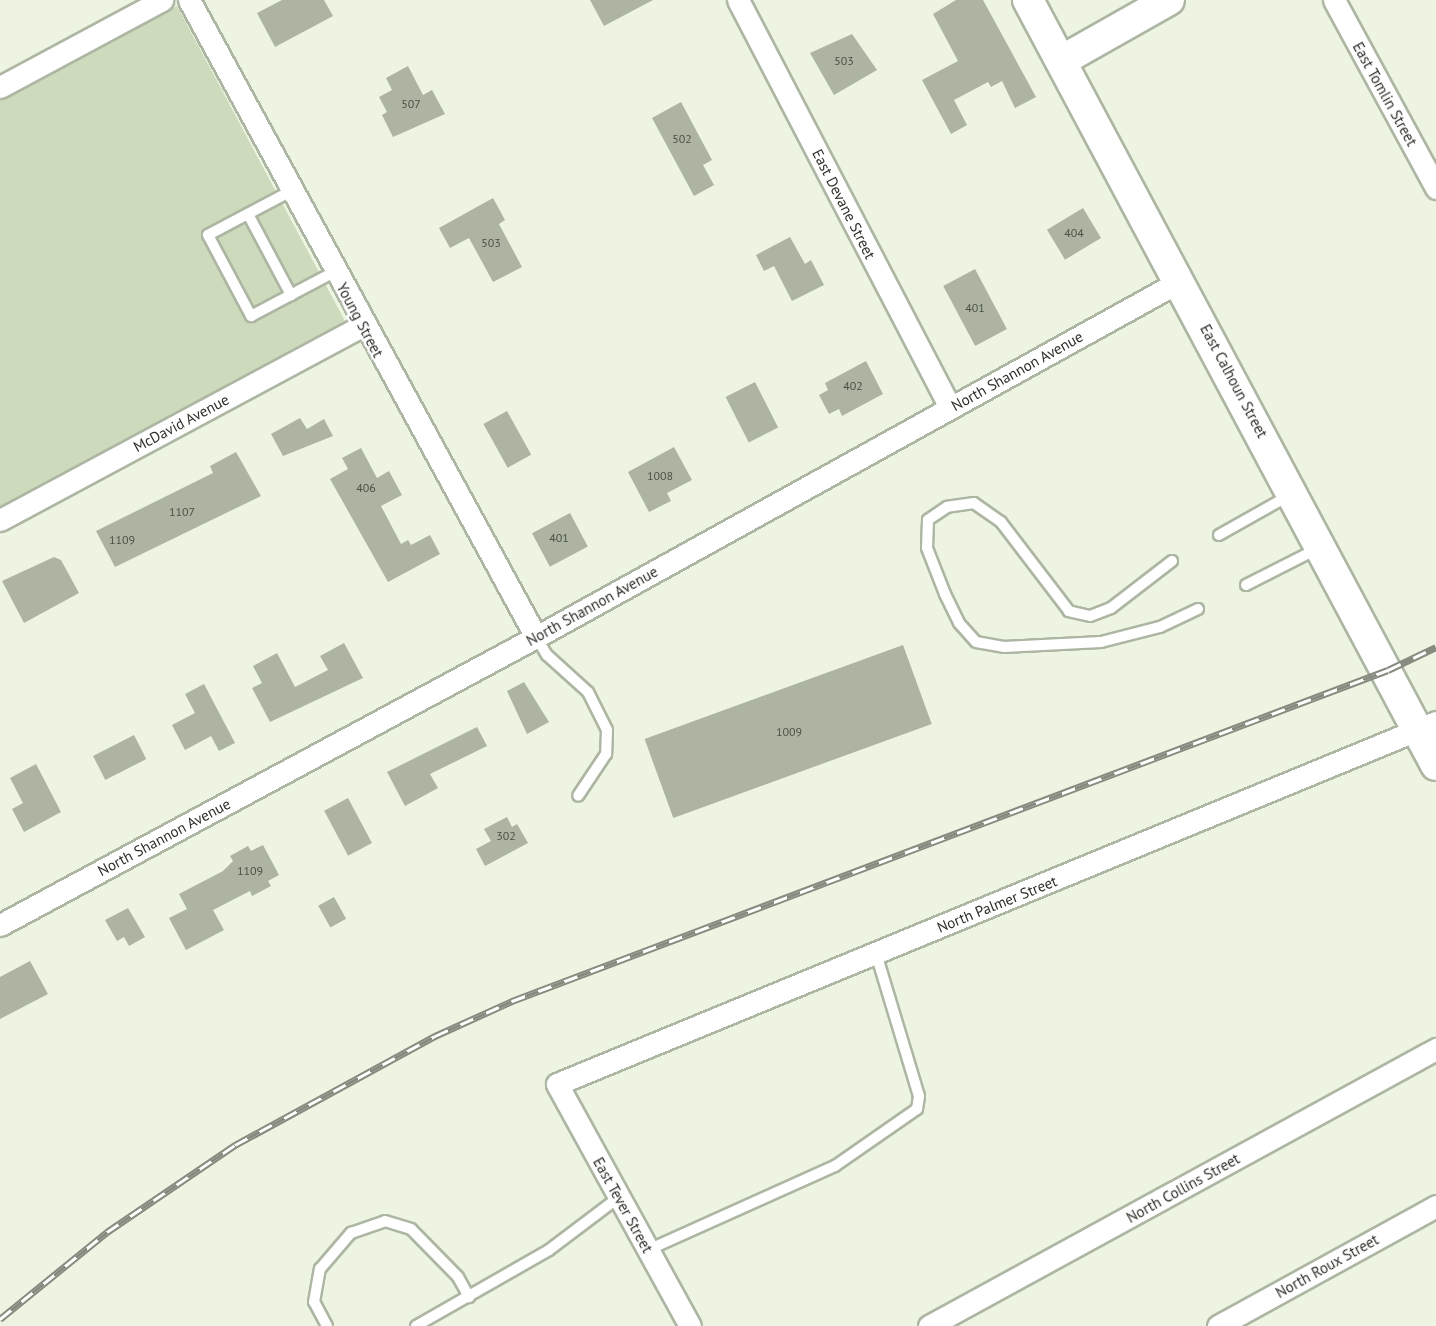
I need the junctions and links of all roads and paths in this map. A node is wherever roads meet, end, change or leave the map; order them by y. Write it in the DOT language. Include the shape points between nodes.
graph roads {
  1 [pos="162,0"];
  2 [pos="189,0"];
  3 [pos="738,0"];
  4 [pos="1028,0"];
  5 [pos="1169,0"];
  6 [pos="1334,0"];
  7 [pos="1061,62"];
  8 [pos="0,87"];
  9 [pos="1436,188"];
  10 [pos="291,191"];
  11 [pos="248,214"];
  12 [pos="334,272"];
  13 [pos="1180,281"];
  14 [pos="291,295"];
  15 [pos="363,325"];
  16 [pos="950,408"];
  17 [pos="1294,493"];
  18 [pos="0,520"];
  19 [pos="1219,535"];
  20 [pos="1322,547"];
  21 [pos="1172,561"];
  22 [pos="1246,585"];
  23 [pos="1198,609"];
  24 [pos="536,637"];
  25 [pos="1427,727"];
  26 [pos="1436,765"];
  27 [pos="578,796"];
  28 [pos="0,925"];
  29 [pos="876,954"];
  30 [pos="1436,1049"];
  31 [pos="557,1084"];
  32 [pos="619,1197"];
  33 [pos="1436,1206"];
  34 [pos="648,1250"];
  35 [pos="469,1297"];
  36 [pos="327,1326"];
  37 [pos="416,1326"];
  38 [pos="690,1326"];
  39 [pos="929,1326"];
  40 [pos="1218,1326"];
  1 -- 8 [label="street"];
  2 -- 10 [label="street, Young Street"];
  3 -- 16 [label="street, East Devane Street"];
  4 -- 7 [label="street, East Calhoun Street"];
  5 -- 7 [label="street"];
  6 -- 9 [label="street, East Tomlin Street"];
  7 -- 13 [label="street, East Calhoun Street"];
  10 -- 11 [label="lane"];
  10 -- 12 [label="street, Young Street"];
  11 -- 14 [label="lane"];
  11 -- 14 [label="lane" via="208,235 251,316"];
  12 -- 14 [label="lane"];
  12 -- 15 [label="street, Young Street"];
  13 -- 16 [label="street, North Shannon Avenue"];
  13 -- 17 [label="street, East Calhoun Street"];
  15 -- 18 [label="street, McDavid Avenue"];
  15 -- 24 [label="street, Young Street"];
  16 -- 24 [label="street, North Shannon Avenue"];
  17 -- 19 [label="lane"];
  17 -- 20 [label="street, East Calhoun Street"];
  20 -- 22 [label="lane"];
  20 -- 25 [label="street, East Calhoun Street"];
  21 -- 23 [label="lane" via="1111,608 1090,616 1069,611 1000,522 974,503 947,507 928,520 927,548 945,594 959,623 976,642 1005,647 1101,642 1160,627"];
  24 -- 27 [label="lane" via="547,655 588,692 607,730 606,754"];
  24 -- 28 [label="street, North Shannon Avenue"];
  25 -- 26 [label="street, East Calhoun Street"];
  25 -- 29 [label="street, North Palmer Street"];
  29 -- 31 [label="street, North Palmer Street"];
  29 -- 34 [label="lane" via="919,1096 917,1109 835,1166"];
  30 -- 39 [label="street, North Collins Street"];
  31 -- 32 [label="street, East Tever Street"];
  32 -- 34 [label="street, East Tever Street"];
  32 -- 35 [label="lane" via="549,1250"];
  33 -- 40 [label="street, North Roux Street"];
  34 -- 38 [label="street, East Tever Street"];
  35 -- 36 [label="lane" via="458,1276 411,1228 385,1221 351,1233 320,1269 314,1302"];
  35 -- 37 [label="lane"];
}
